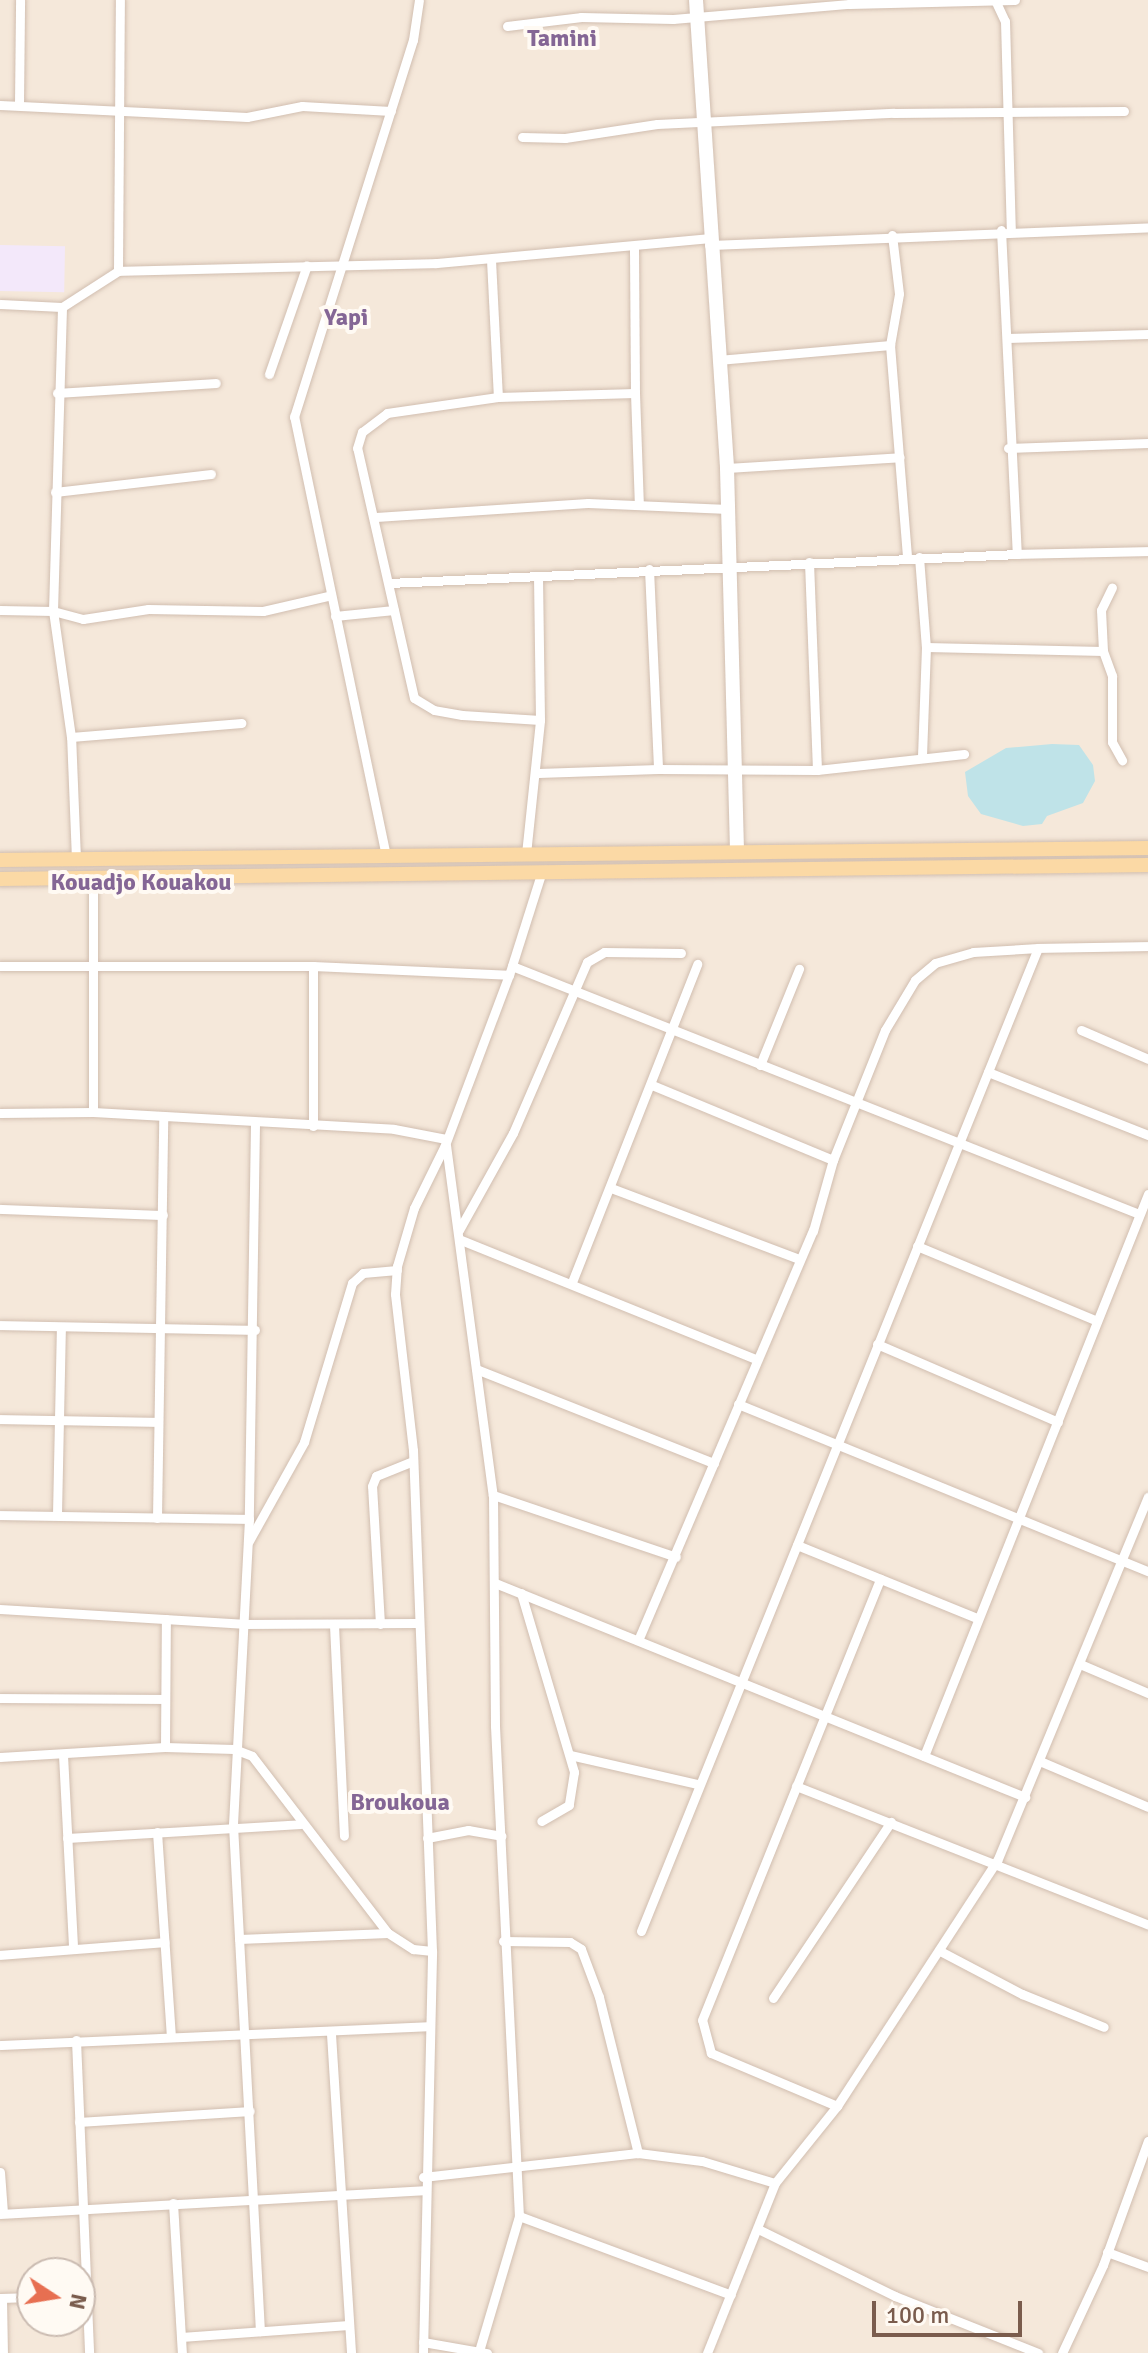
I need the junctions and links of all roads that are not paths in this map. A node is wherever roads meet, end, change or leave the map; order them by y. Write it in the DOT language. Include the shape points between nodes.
graph roads {
  1 [pos="20,0"];
  2 [pos="120,0"];
  3 [pos="419,0"];
  4 [pos="696,0"];
  5 [pos="1015,0"];
  6 [pos="995,1"];
  7 [pos="697,18"];
  8 [pos="507,26"];
  9 [pos="19,104"];
  10 [pos="0,105"];
  11 [pos="391,111"];
  12 [pos="1124,111"];
  13 [pos="122,112"];
  14 [pos="1007,112"];
  15 [pos="703,123"];
  16 [pos="522,137"];
  17 [pos="1148,227"];
  18 [pos="1006,230"];
  19 [pos="892,235"];
  20 [pos="709,242"];
  21 [pos="634,246"];
  22 [pos="491,260"];
  23 [pos="345,264"];
  24 [pos="307,265"];
  25 [pos="118,271"];
  26 [pos="0,304"];
  27 [pos="62,307"];
  28 [pos="1148,334"];
  29 [pos="1007,338"];
  30 [pos="890,345"];
  31 [pos="718,360"];
  32 [pos="269,374"];
  33 [pos="216,383"];
  34 [pos="57,393"];
  35 [pos="635,393"];
  36 [pos="498,397"];
  37 [pos="1148,443"];
  38 [pos="1008,448"];
  39 [pos="900,457"];
  40 [pos="727,468"];
  41 [pos="211,474"];
  42 [pos="55,492"];
  43 [pos="639,505"];
  44 [pos="728,509"];
  45 [pos="376,517"];
  46 [pos="1148,551"];
  47 [pos="1017,554"];
  48 [pos="907,556"];
  49 [pos="919,557"];
  50 [pos="809,562"];
  51 [pos="730,565"];
  52 [pos="649,569"];
  53 [pos="538,576"];
  54 [pos="389,583"];
  55 [pos="1112,587"];
  56 [pos="328,596"];
  57 [pos="0,610"];
  58 [pos="394,610"];
  59 [pos="53,611"];
  60 [pos="335,616"];
  61 [pos="926,647"];
  62 [pos="1103,651"];
  63 [pos="540,720"];
  64 [pos="241,723"];
  65 [pos="71,737"];
  66 [pos="964,754"];
  67 [pos="922,756"];
  68 [pos="1122,760"];
  69 [pos="658,769"];
  70 [pos="817,770"];
  71 [pos="738,772"];
  72 [pos="538,773"];
  73 [pos="1148,848"];
  74 [pos="737,852"];
  75 [pos="526,854"];
  76 [pos="386,856"];
  77 [pos="76,859"];
  78 [pos="0,860"];
  79 [pos="1148,865"];
  80 [pos="541,874"];
  81 [pos="93,878"];
  82 [pos="0,879"];
  83 [pos="1148,946"];
  84 [pos="1038,948"];
  85 [pos="681,953"];
  86 [pos="697,964"];
  87 [pos="0,966"];
  88 [pos="313,966"];
  89 [pos="95,968"];
  90 [pos="799,969"];
  91 [pos="510,970"];
  92 [pos="572,992"];
  93 [pos="671,1027"];
  94 [pos="1081,1030"];
  95 [pos="1148,1059"];
  96 [pos="760,1065"];
  97 [pos="988,1072"];
  98 [pos="652,1085"];
  99 [pos="856,1103"];
  100 [pos="93,1112"];
  101 [pos="0,1113"];
  102 [pos="163,1116"];
  103 [pos="255,1124"];
  104 [pos="313,1126"];
  105 [pos="1148,1135"];
  106 [pos="446,1142"];
  107 [pos="959,1144"];
  108 [pos="833,1160"];
  109 [pos="611,1188"];
  110 [pos="1148,1194"];
  111 [pos="0,1209"];
  112 [pos="1139,1214"];
  113 [pos="163,1215"];
  114 [pos="460,1235"];
  115 [pos="917,1246"];
  116 [pos="799,1259"];
  117 [pos="397,1270"];
  118 [pos="572,1282"];
  119 [pos="1097,1321"];
  120 [pos="0,1325"];
  121 [pos="61,1329"];
  122 [pos="255,1330"];
  123 [pos="158,1331"];
  124 [pos="877,1344"];
  125 [pos="756,1359"];
  126 [pos="476,1369"];
  127 [pos="738,1404"];
  128 [pos="0,1419"];
  129 [pos="58,1420"];
  130 [pos="158,1422"];
  131 [pos="1058,1422"];
  132 [pos="838,1444"];
  133 [pos="413,1461"];
  134 [pos="714,1463"];
  135 [pos="493,1495"];
  136 [pos="1148,1497"];
  137 [pos="57,1514"];
  138 [pos="0,1515"];
  139 [pos="157,1518"];
  140 [pos="249,1519"];
  141 [pos="1017,1520"];
  142 [pos="248,1544"];
  143 [pos="797,1545"];
  144 [pos="676,1557"];
  145 [pos="1122,1560"];
  146 [pos="1148,1571"];
  147 [pos="880,1579"];
  148 [pos="495,1583"];
  149 [pos="521,1593"];
  150 [pos="0,1609"];
  151 [pos="977,1618"];
  152 [pos="166,1619"];
  153 [pos="416,1623"];
  154 [pos="243,1624"];
  155 [pos="380,1624"];
  156 [pos="334,1625"];
  157 [pos="639,1638"];
  158 [pos="1080,1664"];
  159 [pos="738,1682"];
  160 [pos="1148,1693"];
  161 [pos="0,1698"];
  162 [pos="165,1699"];
  163 [pos="824,1718"];
  164 [pos="165,1747"];
  165 [pos="234,1749"];
  166 [pos="63,1755"];
  167 [pos="570,1755"];
  168 [pos="924,1756"];
  169 [pos="0,1757"];
  170 [pos="1042,1762"];
  171 [pos="698,1784"];
  172 [pos="796,1786"];
  173 [pos="1025,1797"];
  174 [pos="1148,1807"];
  175 [pos="541,1821"];
  176 [pos="891,1822"];
  177 [pos="301,1824"];
  178 [pos="233,1825"];
  179 [pos="157,1832"];
  180 [pos="344,1836"];
  181 [pos="501,1836"];
  182 [pos="67,1838"];
  183 [pos="427,1838"];
  184 [pos="997,1861"];
  185 [pos="1148,1925"];
  186 [pos="641,1931"];
  187 [pos="388,1933"];
  188 [pos="239,1939"];
  189 [pos="503,1941"];
  190 [pos="164,1942"];
  191 [pos="73,1949"];
  192 [pos="432,1951"];
  193 [pos="940,1951"];
  194 [pos="0,1955"];
  195 [pos="773,1998"];
  196 [pos="429,2026"];
  197 [pos="1104,2027"];
  198 [pos="244,2034"];
  199 [pos="331,2034"];
  200 [pos="171,2035"];
  201 [pos="76,2040"];
  202 [pos="0,2045"];
  203 [pos="837,2106"];
  204 [pos="250,2111"];
  205 [pos="79,2122"];
  206 [pos="1148,2141"];
  207 [pos="638,2153"];
  208 [pos="515,2165"];
  209 [pos="0,2172"];
  210 [pos="423,2177"];
  211 [pos="775,2183"];
  212 [pos="423,2190"];
  213 [pos="340,2195"];
  214 [pos="255,2198"];
  215 [pos="173,2203"];
  216 [pos="83,2210"];
  217 [pos="1,2214"];
  218 [pos="519,2216"];
  219 [pos="758,2229"];
  220 [pos="1107,2252"];
  221 [pos="83,2257"];
  222 [pos="1148,2267"];
  223 [pos="731,2295"];
  224 [pos="1,2298"];
  225 [pos="349,2325"];
  226 [pos="260,2331"];
  227 [pos="181,2337"];
  228 [pos="423,2342"];
  229 [pos="483,2350"];
  230 [pos="3,2353"];
  231 [pos="182,2353"];
  232 [pos="351,2353"];
  233 [pos="423,2353"];
  234 [pos="707,2353"];
  235 [pos="1038,2353"];
  236 [pos="1062,2353"];
  1 -- 9 [label="street"];
  2 -- 13 [label="street"];
  3 -- 11 [label="street"];
  4 -- 7 [label="street"];
  5 -- 6 [label="street"];
  6 -- 7 [label="street" via="849,4"];
  6 -- 14 [label="street" via="1005,21"];
  7 -- 8 [label="street" via="581,17"];
  7 -- 15 [label="street"];
  9 -- 10 [label="street"];
  9 -- 13 [label="street"];
  11 -- 13 [label="street" via="328,106 247,117 207,111"];
  11 -- 23 [label="street"];
  12 -- 14 [label="street"];
  13 -- 25 [label="street"];
  14 -- 15 [label="street"];
  14 -- 18 [label="street"];
  15 -- 16 [label="street" via="565,138"];
  15 -- 20 [label="street"];
  17 -- 18 [label="street"];
  18 -- 19 [label="street"];
  18 -- 29 [label="street"];
  19 -- 20 [label="street"];
  19 -- 30 [label="street" via="899,294"];
  20 -- 21 [label="street"];
  20 -- 31 [label="street"];
  21 -- 22 [label="street"];
  21 -- 35 [label="street"];
  22 -- 23 [label="street"];
  22 -- 36 [label="street"];
  23 -- 24 [label="street"];
  23 -- 56 [label="street" via="294,417"];
  24 -- 25 [label="street"];
  24 -- 32 [label="street"];
  25 -- 27 [label="street"];
  26 -- 27 [label="street"];
  27 -- 34 [label="street"];
  28 -- 29 [label="street"];
  29 -- 38 [label="street"];
  30 -- 31 [label="street"];
  30 -- 39 [label="street"];
  31 -- 40 [label="street"];
  33 -- 34 [label="street"];
  34 -- 42 [label="street"];
  35 -- 36 [label="street"];
  35 -- 43 [label="street"];
  36 -- 45 [label="street" via="387,413 371,422 357,448"];
  37 -- 38 [label="street"];
  38 -- 47 [label="street"];
  39 -- 40 [label="street"];
  39 -- 48 [label="street"];
  40 -- 44 [label="street"];
  41 -- 42 [label="street"];
  42 -- 59 [label="street"];
  43 -- 44 [label="street"];
  43 -- 45 [label="street" via="562,504"];
  44 -- 51 [label="street"];
  45 -- 54 [label="street"];
  46 -- 47 [label="street"];
  47 -- 49 [label="street"];
  48 -- 49 [label="street"];
  48 -- 50 [label="street"];
  49 -- 61 [label="street"];
  50 -- 51 [label="street"];
  50 -- 70 [label="street"];
  51 -- 52 [label="street"];
  51 -- 71 [label="street"];
  52 -- 53 [label="street"];
  52 -- 69 [label="street"];
  53 -- 54 [label="street"];
  53 -- 63 [label="street"];
  54 -- 58 [label="street"];
  55 -- 62 [label="street" via="1101,610"];
  56 -- 59 [label="street" via="263,611 148,609 83,619"];
  56 -- 60 [label="street"];
  57 -- 59 [label="street"];
  58 -- 60 [label="street"];
  58 -- 63 [label="street" via="410,689 421,704 462,715"];
  59 -- 65 [label="street"];
  60 -- 76 [label="street"];
  61 -- 62 [label="street"];
  61 -- 67 [label="street"];
  62 -- 68 [label="street" via="1112,676 1112,742"];
  63 -- 72 [label="street"];
  64 -- 65 [label="street"];
  65 -- 77 [label="street"];
  66 -- 67 [label="street"];
  67 -- 70 [label="street"];
  69 -- 71 [label="street"];
  69 -- 72 [label="street"];
  70 -- 71 [label="street"];
  71 -- 74 [label="street"];
  72 -- 75 [label="street"];
  73 -- 74 [label="main road"];
  74 -- 75 [label="main road"];
  75 -- 76 [label="main road"];
  76 -- 77 [label="main road"];
  77 -- 78 [label="main road"];
  79 -- 80 [label="main road"];
  80 -- 81 [label="main road"];
  80 -- 91 [label="street"];
  81 -- 82 [label="main road"];
  81 -- 89 [label="street"];
  83 -- 84 [label="street"];
  84 -- 97 [label="street"];
  84 -- 99 [label="street" via="973,952 935,963 901,1000"];
  85 -- 92 [label="street" via="593,954"];
  86 -- 93 [label="street"];
  87 -- 89 [label="street"];
  88 -- 89 [label="street"];
  88 -- 91 [label="street"];
  88 -- 104 [label="street"];
  89 -- 100 [label="street"];
  90 -- 96 [label="street"];
  91 -- 92 [label="street"];
  91 -- 106 [label="street"];
  92 -- 93 [label="street"];
  92 -- 114 [label="street" via="513,1133"];
  93 -- 96 [label="street"];
  93 -- 98 [label="street"];
  94 -- 95 [label="street"];
  96 -- 99 [label="street"];
  97 -- 105 [label="street"];
  97 -- 107 [label="street"];
  98 -- 108 [label="street"];
  98 -- 109 [label="street"];
  99 -- 107 [label="street"];
  99 -- 108 [label="street"];
  100 -- 101 [label="street"];
  100 -- 102 [label="street"];
  102 -- 103 [label="street"];
  102 -- 113 [label="street"];
  103 -- 104 [label="street"];
  103 -- 122 [label="street"];
  104 -- 106 [label="street" via="410,1130"];
  106 -- 114 [label="street"];
  106 -- 117 [label="street" via="414,1208"];
  107 -- 112 [label="street"];
  107 -- 115 [label="street"];
  108 -- 116 [label="street" via="825,1200"];
  109 -- 116 [label="street"];
  109 -- 118 [label="street"];
  110 -- 112 [label="street"];
  111 -- 113 [label="street"];
  112 -- 119 [label="street"];
  113 -- 123 [label="street"];
  114 -- 118 [label="street"];
  114 -- 126 [label="street"];
  115 -- 119 [label="street"];
  115 -- 124 [label="street"];
  116 -- 125 [label="street"];
  117 -- 133 [label="street"];
  117 -- 142 [label="street" via="363,1273 352,1283 304,1442"];
  118 -- 125 [label="street"];
  119 -- 131 [label="street"];
  120 -- 121 [label="street"];
  121 -- 123 [label="street"];
  121 -- 129 [label="street"];
  122 -- 123 [label="street"];
  122 -- 140 [label="street"];
  123 -- 130 [label="street"];
  124 -- 131 [label="street"];
  124 -- 132 [label="street"];
  125 -- 127 [label="street"];
  126 -- 134 [label="street"];
  126 -- 135 [label="street"];
  127 -- 132 [label="street"];
  127 -- 134 [label="street"];
  128 -- 129 [label="street"];
  129 -- 130 [label="street"];
  129 -- 137 [label="street"];
  130 -- 139 [label="street"];
  131 -- 141 [label="street"];
  132 -- 141 [label="street"];
  132 -- 143 [label="street"];
  133 -- 153 [label="street"];
  133 -- 155 [label="street" via="376,1476 372,1486"];
  134 -- 144 [label="street"];
  135 -- 144 [label="street"];
  135 -- 148 [label="street"];
  136 -- 145 [label="street"];
  137 -- 138 [label="street"];
  137 -- 139 [label="street"];
  139 -- 140 [label="street"];
  140 -- 142 [label="street"];
  141 -- 145 [label="street"];
  141 -- 151 [label="street"];
  142 -- 154 [label="street"];
  143 -- 147 [label="street"];
  143 -- 159 [label="street"];
  144 -- 157 [label="street"];
  145 -- 146 [label="street"];
  145 -- 158 [label="street"];
  147 -- 151 [label="street"];
  147 -- 163 [label="street"];
  148 -- 149 [label="street"];
  148 -- 181 [label="street"];
  149 -- 157 [label="street"];
  149 -- 167 [label="street"];
  150 -- 152 [label="street"];
  151 -- 168 [label="street"];
  152 -- 154 [label="street"];
  152 -- 162 [label="street"];
  153 -- 155 [label="street"];
  153 -- 183 [label="street"];
  154 -- 156 [label="street"];
  154 -- 165 [label="street"];
  155 -- 156 [label="street"];
  156 -- 180 [label="street"];
  157 -- 159 [label="street"];
  158 -- 160 [label="street"];
  158 -- 170 [label="street"];
  159 -- 163 [label="street"];
  159 -- 171 [label="street"];
  161 -- 162 [label="street"];
  162 -- 164 [label="street"];
  163 -- 168 [label="street"];
  163 -- 172 [label="street"];
  164 -- 165 [label="street"];
  164 -- 166 [label="street"];
  165 -- 177 [label="street" via="252,1756"];
  165 -- 178 [label="street"];
  166 -- 169 [label="street"];
  166 -- 182 [label="street"];
  167 -- 171 [label="street"];
  167 -- 175 [label="street" via="574,1793 560,1813"];
  168 -- 173 [label="street"];
  170 -- 173 [label="street"];
  170 -- 174 [label="street"];
  171 -- 186 [label="street"];
  172 -- 176 [label="street"];
  172 -- 203 [label="street" via="702,2020 704,2039 711,2053"];
  173 -- 184 [label="street"];
  176 -- 184 [label="street"];
  176 -- 195 [label="street"];
  177 -- 178 [label="street"];
  177 -- 187 [label="street"];
  178 -- 179 [label="street"];
  178 -- 188 [label="street"];
  179 -- 182 [label="street"];
  179 -- 190 [label="street"];
  181 -- 183 [label="street" via="468,1830"];
  181 -- 189 [label="street"];
  182 -- 191 [label="street"];
  183 -- 192 [label="street"];
  184 -- 185 [label="street"];
  184 -- 193 [label="street"];
  187 -- 188 [label="street"];
  187 -- 192 [label="street" via="413,1949"];
  188 -- 198 [label="street"];
  189 -- 207 [label="street" via="570,1942 581,1949 599,1997"];
  189 -- 208 [label="street"];
  190 -- 191 [label="street"];
  190 -- 200 [label="street"];
  191 -- 194 [label="street"];
  192 -- 196 [label="street"];
  193 -- 197 [label="street" via="1022,1994"];
  193 -- 203 [label="street"];
  196 -- 199 [label="street"];
  196 -- 210 [label="street"];
  198 -- 199 [label="street"];
  198 -- 200 [label="street"];
  198 -- 204 [label="street"];
  199 -- 213 [label="street"];
  200 -- 201 [label="street"];
  201 -- 202 [label="street"];
  201 -- 205 [label="street"];
  203 -- 211 [label="street"];
  204 -- 205 [label="street"];
  204 -- 214 [label="street"];
  205 -- 216 [label="street"];
  206 -- 220 [label="street"];
  207 -- 208 [label="street"];
  207 -- 211 [label="street" via="702,2161"];
  208 -- 210 [label="street"];
  208 -- 218 [label="street"];
  209 -- 217 [label="street"];
  210 -- 212 [label="street"];
  211 -- 219 [label="street"];
  212 -- 213 [label="street"];
  212 -- 228 [label="street"];
  213 -- 214 [label="street"];
  213 -- 225 [label="street"];
  214 -- 215 [label="street"];
  214 -- 226 [label="street"];
  215 -- 216 [label="street"];
  215 -- 227 [label="street"];
  216 -- 217 [label="street"];
  216 -- 221 [label="street"];
  218 -- 223 [label="street"];
  218 -- 229 [label="street"];
  219 -- 223 [label="street"];
  219 -- 235 [label="street" via="895,2296"];
  220 -- 222 [label="street"];
  220 -- 236 [label="street"];
  223 -- 234 [label="street"];
  224 -- 230 [label="street"];
  225 -- 226 [label="street"];
  225 -- 232 [label="street"];
  226 -- 227 [label="street"];
  227 -- 231 [label="street"];
  228 -- 229 [label="street"];
  228 -- 233 [label="street"];
}
